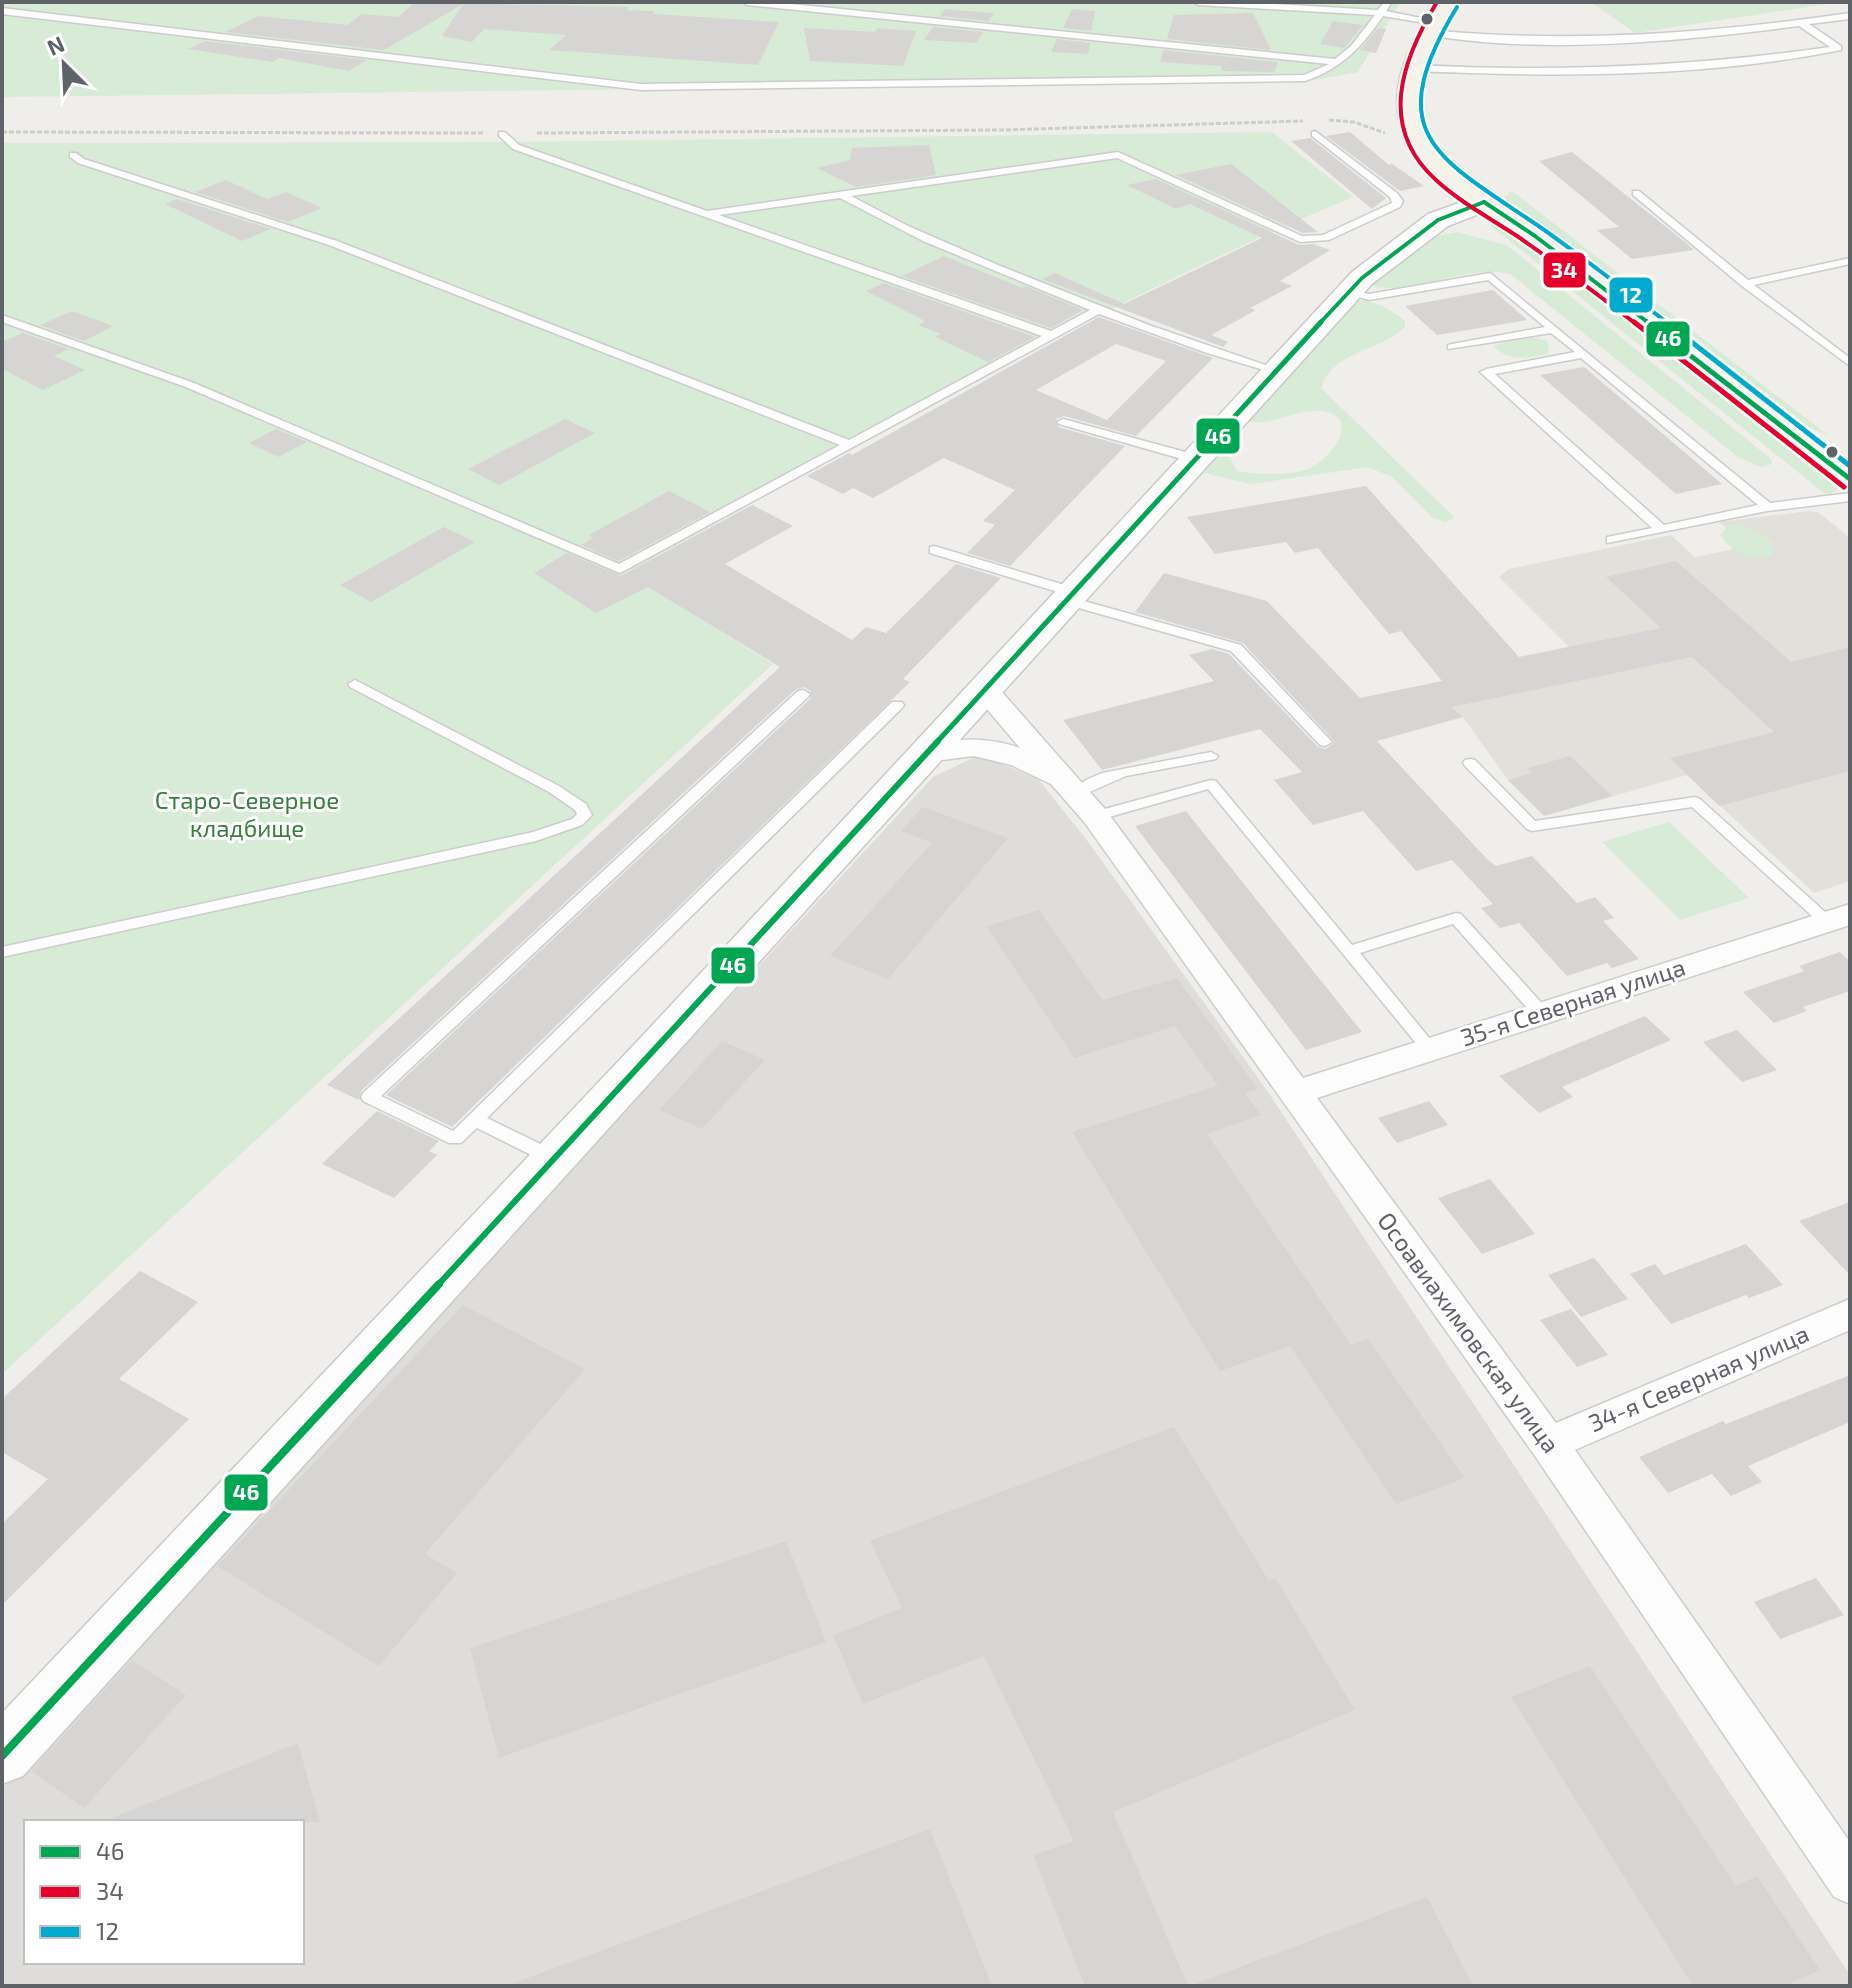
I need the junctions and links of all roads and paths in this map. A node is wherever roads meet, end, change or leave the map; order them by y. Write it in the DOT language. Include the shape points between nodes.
graph roads {
  1 [pos="747,2"];
  2 [pos="1198,2"];
  3 [pos="1388,2"];
  4 [pos="2,11"];
  5 [pos="1381,13"];
  6 [pos="1850,16"];
  7 [pos="1439,19"];
  8 [pos="1801,23"];
  9 [pos="1339,62"];
  10 [pos="1414,68"];
  11 [pos="1314,120"];
  12 [pos="1327,120"];
  13 [pos="2,132"];
  14 [pos="502,134"];
  15 [pos="1315,134"];
  16 [pos="1418,140"];
  17 [pos="73,155"];
  18 [pos="839,193"];
  19 [pos="1636,193"];
  20 [pos="1484,202"];
  21 [pos="710,213"];
  22 [pos="1850,261"];
  23 [pos="1746,284"];
  24 [pos="1349,293"];
  25 [pos="1098,310"];
  26 [pos="2,318"];
  27 [pos="1553,329"];
  28 [pos="1051,335"];
  29 [pos="1452,347"];
  30 [pos="1583,354"];
  31 [pos="1850,363"];
  32 [pos="1277,371"];
  33 [pos="1063,422"];
  34 [pos="849,444"];
  35 [pos="1196,459"];
  36 [pos="1850,479"];
  37 [pos="1850,497"];
  38 [pos="1767,507"];
  39 [pos="1661,529"];
  40 [pos="1611,540"];
  41 [pos="934,550"];
  42 [pos="1069,596"];
  43 [pos="355,684"];
  44 [pos="984,689"];
  45 [pos="803,694"];
  46 [pos="897,705"];
  47 [pos="1325,742"];
  48 [pos="926,753"];
  49 [pos="1211,756"];
  50 [pos="1470,763"];
  51 [pos="1085,805"];
  52 [pos="1838,917"];
  53 [pos="1349,951"];
  54 [pos="2,952"];
  55 [pos="1541,1013"];
  56 [pos="1430,1049"];
  57 [pos="1295,1093"];
  58 [pos="475,1120"];
  59 [pos="555,1159"];
  60 [pos="1850,1314"];
  61 [pos="1549,1444"];
  62 [pos="2,1756"];
  63 [pos="1850,1881"];
  1 -- 9 [label="lane"];
  2 -- 5 [label="lane"];
  3 -- 5 [label="lane"];
  4 -- 9 [label="lane" via="641,87 1288,80"];
  5 -- 7 [label="lane"];
  5 -- 9 [label="lane" via="1353,52"];
  6 -- 8 [label="lane"];
  7 -- 8 [label="lane" via="1479,39 1573,42 1653,40"];
  7 -- 10 [label="main road"];
  8 -- 10 [label="lane" via="1838,48 1648,70"];
  10 -- 16 [label="main road" via="1410,95"];
  11 -- 14 [label="path" via="1002,130"];
  12 -- 16 [label="path" via="1354,122 1398,140"];
  13 -- 14 [label="path"];
  14 -- 21 [label="lane" via="516,147"];
  15 -- 18 [label="lane" via="1394,195 1396,205 1325,238 1300,239 1118,155"];
  16 -- 20 [label="main road" via="1433,162"];
  17 -- 34 [label="lane" via="333,243"];
  18 -- 21 [label="lane"];
  18 -- 25 [label="lane" via="924,240"];
  19 -- 23 [label="lane"];
  20 -- 24 [label="main road" via="1421,231"];
  20 -- 36 [label="main road"];
  21 -- 28 [label="lane"];
  22 -- 23 [label="lane"];
  23 -- 31 [label="lane"];
  24 -- 27 [label="lane" via="1369,297 1490,276"];
  24 -- 32 [label="main road"];
  25 -- 28 [label="lane"];
  25 -- 32 [label="lane"];
  26 -- 34 [label="lane" via="190,385 620,569"];
  27 -- 29 [label="lane"];
  27 -- 30 [label="lane"];
  28 -- 34 [label="lane"];
  30 -- 38 [label="lane"];
  30 -- 39 [label="lane" via="1486,372"];
  32 -- 35 [label="main road"];
  33 -- 35 [label="lane"];
  35 -- 42 [label="main road"];
  37 -- 38 [label="lane"];
  38 -- 39 [label="lane"];
  39 -- 40 [label="lane"];
  41 -- 42 [label="lane"];
  42 -- 44 [label="main road"];
  42 -- 47 [label="lane" via="1236,648"];
  43 -- 54 [label="lane" via="554,789 585,815 536,836"];
  44 -- 48 [label="main road"];
  44 -- 51 [label="street, Осоавиахимовская улица"];
  45 -- 58 [label="lane" via="369,1097 455,1139"];
  46 -- 58 [label="lane"];
  48 -- 51 [label="street, Осоавиахимовская улица" via="982,746 1013,755 1045,771"];
  48 -- 59 [label="main road"];
  49 -- 51 [label="lane" via="1106,776"];
  50 -- 52 [label="lane" via="1532,826 1695,802"];
  51 -- 53 [label="lane" via="1211,784"];
  51 -- 57 [label="street, Осоавиахимовская улица"];
  52 -- 55 [label="street, 35-я Северная улица"];
  53 -- 55 [label="lane" via="1456,918"];
  53 -- 56 [label="lane"];
  55 -- 56 [label="street, 35-я Северная улица"];
  56 -- 57 [label="street, 35-я Северная улица"];
  57 -- 61 [label="street, Осоавиахимовская улица"];
  58 -- 59 [label="lane"];
  59 -- 62 [label="main road"];
  60 -- 61 [label="street, 34-я Северная улица"];
  61 -- 63 [label="street, Осоавиахимовская улица"];
}
